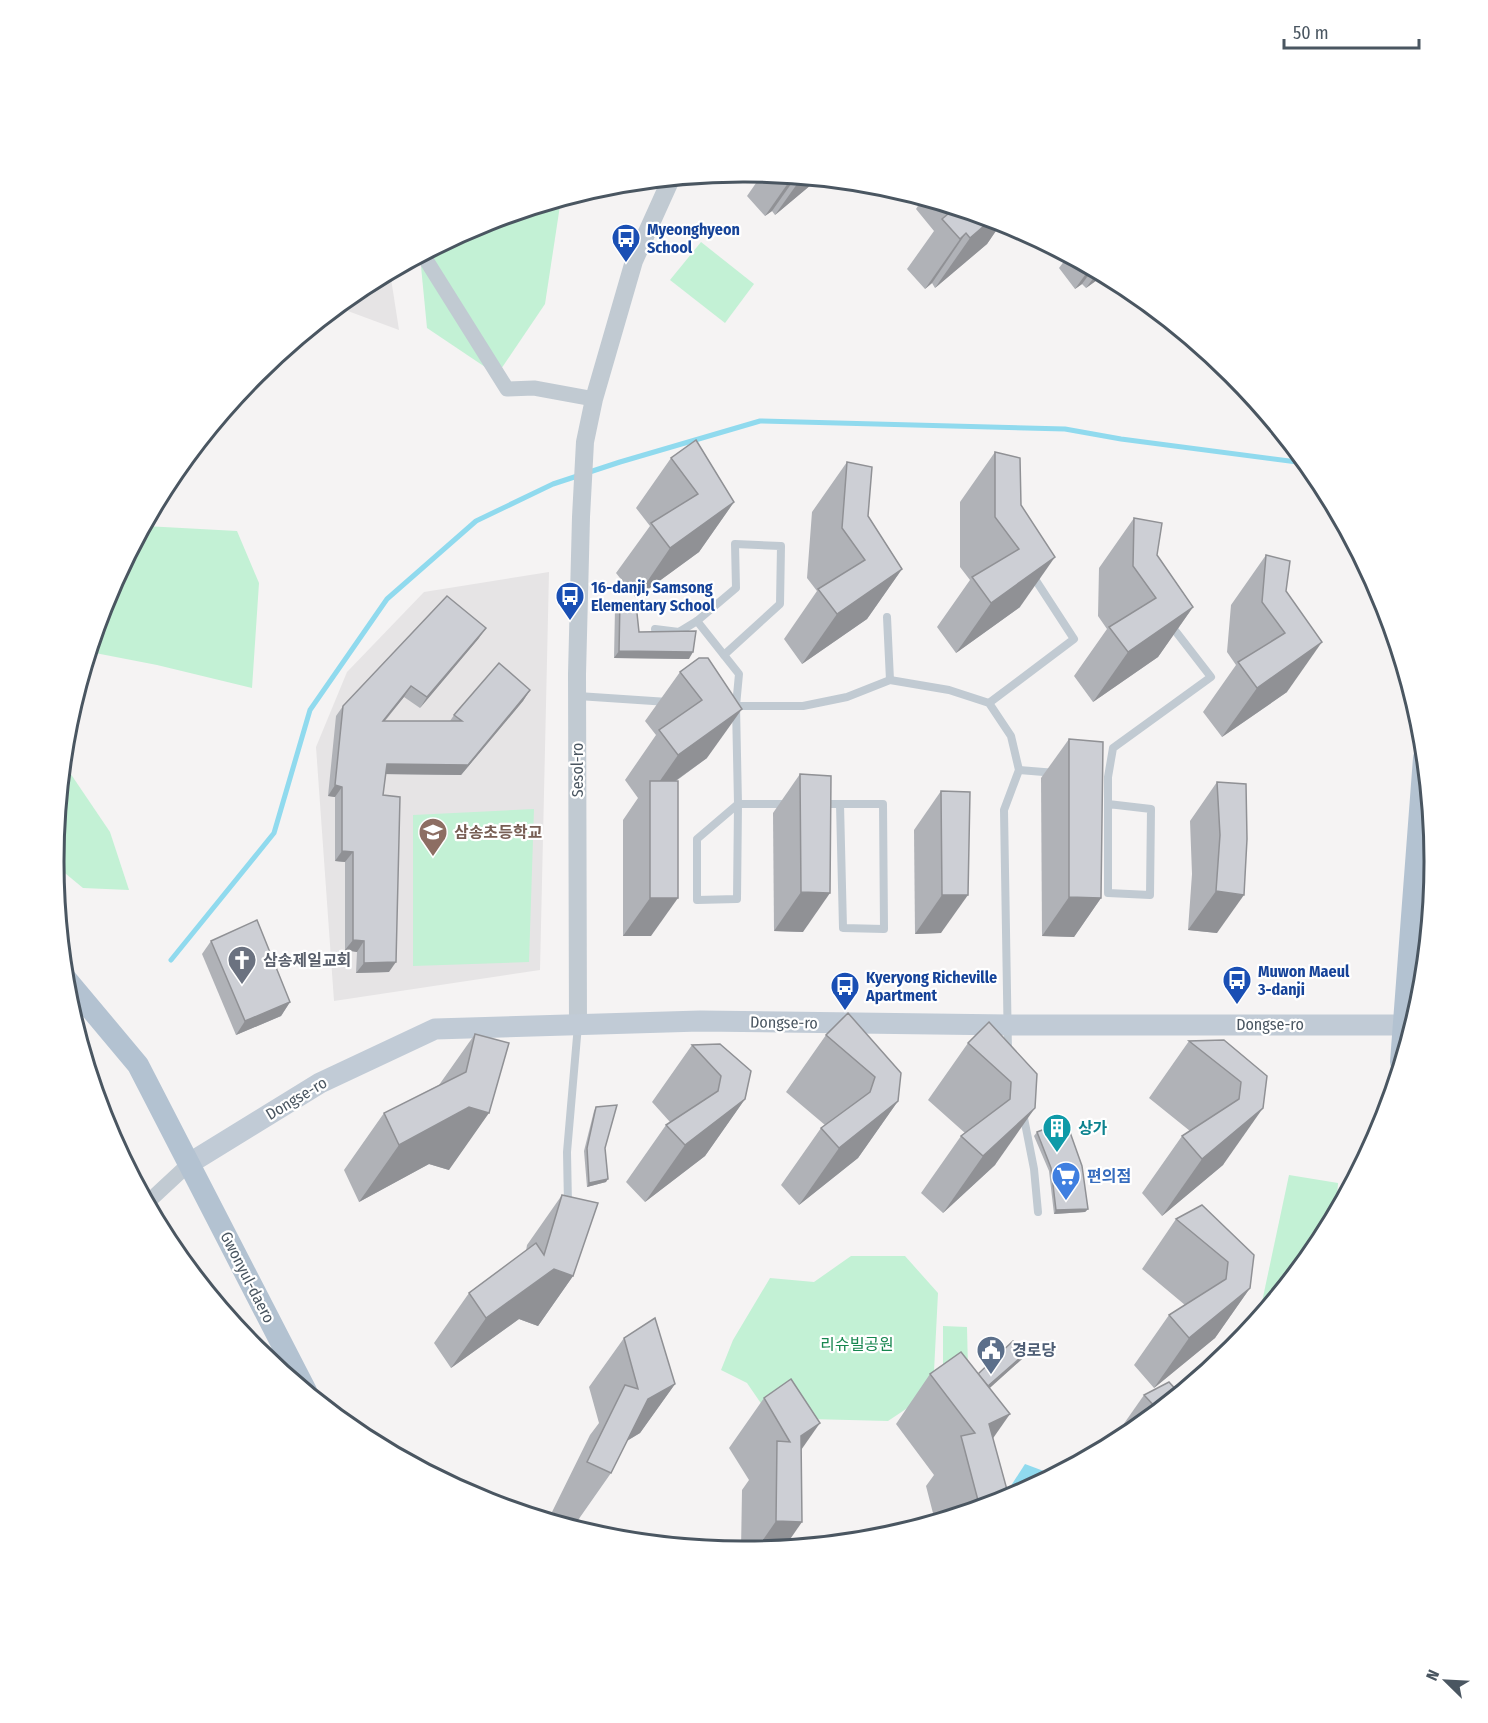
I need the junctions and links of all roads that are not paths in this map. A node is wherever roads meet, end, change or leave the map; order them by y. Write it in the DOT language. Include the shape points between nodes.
graph roads {
  1 [pos="668,187"];
  2 [pos="427,261"];
  3 [pos="594,399"];
  4 [pos="1030,572"];
  5 [pos="1163,615"];
  6 [pos="887,617"];
  7 [pos="697,621"];
  8 [pos="655,629"];
  9 [pos="724,655"];
  10 [pos="890,680"];
  11 [pos="577,695"];
  12 [pos="678,703"];
  13 [pos="989,704"];
  14 [pos="724,705"];
  15 [pos="736,706"];
  16 [pos="1018,770"];
  17 [pos="1063,773"];
  18 [pos="1097,776"];
  19 [pos="1108,777"];
  20 [pos="738,804"];
  21 [pos="795,804"];
  22 [pos="818,804"];
  23 [pos="840,804"];
  24 [pos="1108,804"];
  25 [pos="1421,807"];
  26 [pos="78,993"];
  27 [pos="1410,995"];
  28 [pos="578,1024"];
  29 [pos="1009,1025"];
  30 [pos="1403,1025"];
  31 [pos="1008,1059"];
  32 [pos="1020,1104"];
  33 [pos="190,1163"];
  34 [pos="153,1196"];
  35 [pos="568,1212"];
  36 [pos="1038,1212"];
  37 [pos="297,1373"];
  1 -- 3 [label="street" via="634,261"];
  2 -- 3 [label="street" via="507,389 534,388"];
  3 -- 11 [label="street, Sesol-ro" via="585,442"];
  4 -- 13 [label="lane" via="1074,639"];
  5 -- 19 [label="lane" via="1211,677 1113,748"];
  6 -- 10 [label="lane"];
  7 -- 8 [label="lane" via="679,632"];
  7 -- 9 [label="lane"];
  7 -- 9 [label="lane" via="736,588 735,544 781,546 780,604"];
  9 -- 15 [label="lane" via="739,674"];
  10 -- 13 [label="lane" via="949,690"];
  10 -- 15 [label="lane" via="847,697 803,706"];
  11 -- 12 [label="lane"];
  11 -- 28 [label="street, Sesol-ro"];
  13 -- 16 [label="lane" via="1011,736"];
  14 -- 15 [label="lane"];
  15 -- 20 [label="lane"];
  16 -- 17 [label="lane"];
  16 -- 29 [label="lane" via="1004,810"];
  18 -- 19 [label="lane"];
  19 -- 24 [label="lane"];
  20 -- 20 [label="lane" via="737,899 697,900 697,839"];
  20 -- 21 [label="lane"];
  22 -- 23 [label="lane"];
  23 -- 23 [label="lane" via="883,804 884,930 843,928"];
  24 -- 24 [label="lane" via="1108,893 1150,895 1151,808"];
  25 -- 27 [label="main road"];
  26 -- 33 [label="main road, Gwonyul-daero" via="138,1065"];
  28 -- 29 [label="main road, Dongse-ro" via="700,1021"];
  28 -- 33 [label="main road, Dongse-ro" via="435,1029 320,1083"];
  28 -- 35 [label="lane" via="567,1152"];
  29 -- 30 [label="main road, Dongse-ro"];
  29 -- 31 [label="lane"];
  32 -- 36 [label="lane"];
  33 -- 34 [label="street"];
  33 -- 37 [label="main road, Gwonyul-daero"];
}
